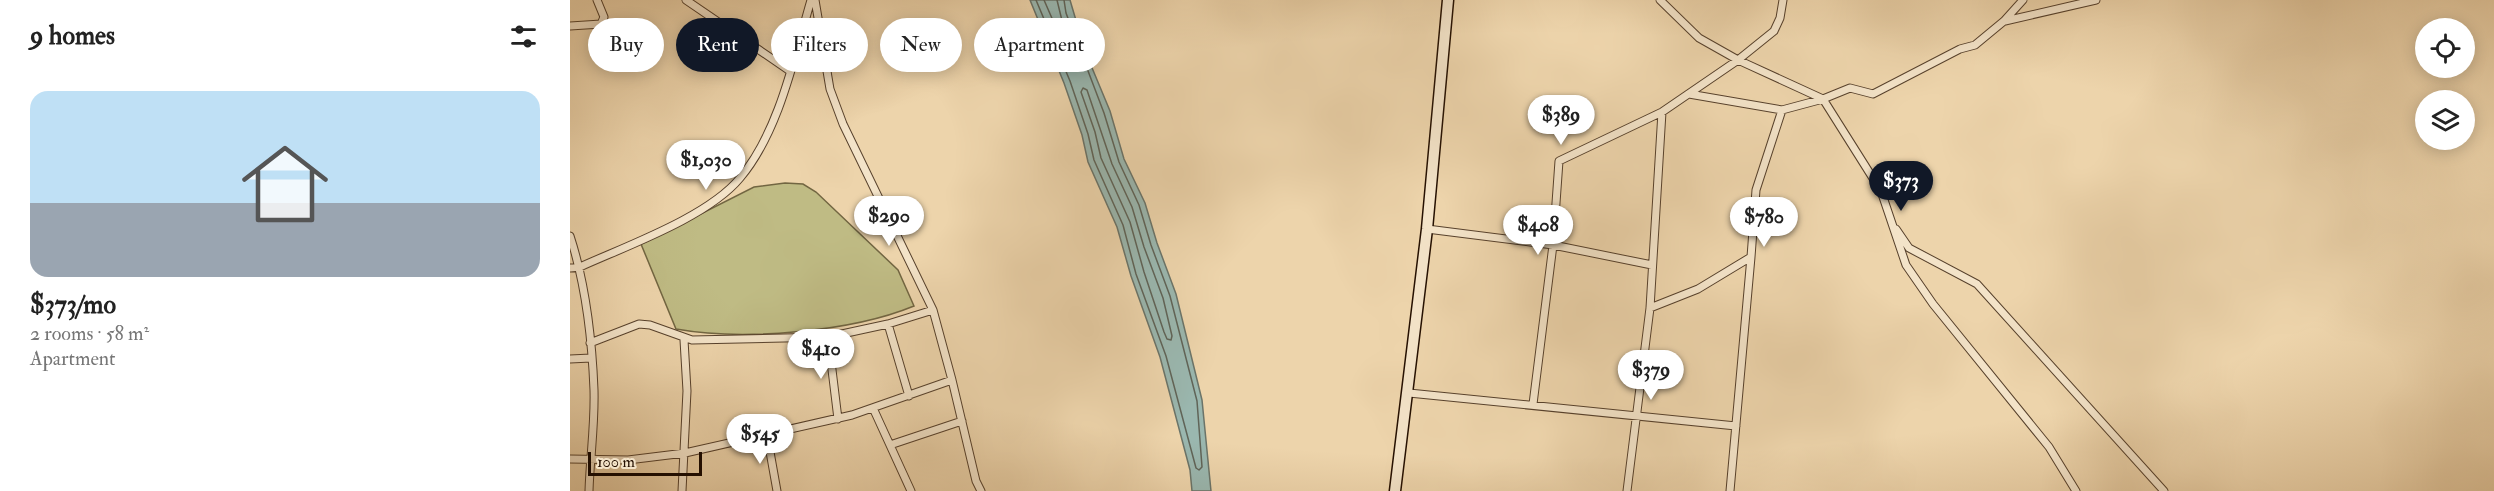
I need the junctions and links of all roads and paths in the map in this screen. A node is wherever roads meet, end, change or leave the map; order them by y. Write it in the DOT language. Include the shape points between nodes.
graph roads {
  1 [pos="597,0"];
  2 [pos="686,0"];
  3 [pos="813,0"];
  4 [pos="1448,0"];
  5 [pos="1660,0"];
  6 [pos="1783,0"];
  7 [pos="2023,0"];
  8 [pos="2096,0"];
  9 [pos="807,18"];
  10 [pos="2004,21"];
  11 [pos="570,26"];
  12 [pos="771,58"];
  13 [pos="1738,60"];
  14 [pos="790,72"];
  15 [pos="1689,94"];
  16 [pos="1823,99"];
  17 [pos="1782,110"];
  18 [pos="1662,112"];
  19 [pos="1891,221"];
  20 [pos="1427,229"];
  21 [pos="570,236"];
  22 [pos="1552,245"];
  23 [pos="1751,257"];
  24 [pos="1652,265"];
  25 [pos="580,267"];
  26 [pos="570,268"];
  27 [pos="1650,308"];
  28 [pos="933,310"];
  29 [pos="888,324"];
  30 [pos="828,337"];
  31 [pos="684,340"];
  32 [pos="590,343"];
  33 [pos="591,358"];
  34 [pos="570,359"];
  35 [pos="952,380"];
  36 [pos="1409,393"];
  37 [pos="909,396"];
  38 [pos="1533,404"];
  39 [pos="873,408"];
  40 [pos="1637,416"];
  41 [pos="838,419"];
  42 [pos="962,421"];
  43 [pos="1736,426"];
  44 [pos="767,435"];
  45 [pos="890,445"];
  46 [pos="685,453"];
  47 [pos="570,459"];
  48 [pos="590,460"];
  49 [pos="980,489"];
  50 [pos="589,491"];
  51 [pos="682,491"];
  52 [pos="777,491"];
  53 [pos="911,491"];
  54 [pos="970,491"];
  55 [pos="1395,491"];
  56 [pos="1627,491"];
  57 [pos="1730,491"];
  58 [pos="2076,491"];
  59 [pos="2164,491"];
  1 -- 11 [label="street" via="604,17 601,24"];
  2 -- 12 [label="street"];
  3 -- 9 [label="street"];
  3 -- 28 [label="street" via="830,89 843,124"];
  4 -- 20 [label="street"];
  5 -- 13 [label="street" via="1699,38"];
  6 -- 13 [label="street" via="1774,31"];
  7 -- 10 [label="street"];
  8 -- 10 [label="street"];
  10 -- 16 [label="street" via="1976,45 1960,49 1873,94 1850,88"];
  13 -- 15 [label="street"];
  13 -- 16 [label="street"];
  14 -- 25 [label="street" via="764,140 739,180 694,213"];
  15 -- 17 [label="street"];
  15 -- 18 [label="street"];
  16 -- 17 [label="street"];
  16 -- 19 [label="street" via="1881,191"];
  17 -- 23 [label="street" via="1756,190"];
  18 -- 22 [label="street" via="1559,161"];
  18 -- 24 [label="street"];
  19 -- 58 [label="street" via="1906,265 2049,447"];
  19 -- 59 [label="street" via="1909,248 1977,284"];
  20 -- 22 [label="street"];
  20 -- 36 [label="street"];
  21 -- 25 [label="street"];
  22 -- 24 [label="street"];
  22 -- 38 [label="street"];
  23 -- 27 [label="street" via="1698,289"];
  23 -- 43 [label="street"];
  24 -- 27 [label="street"];
  25 -- 26 [label="street"];
  25 -- 32 [label="street"];
  27 -- 40 [label="street"];
  28 -- 29 [label="street"];
  28 -- 35 [label="street"];
  29 -- 30 [label="street"];
  29 -- 37 [label="street"];
  30 -- 31 [label="street"];
  30 -- 41 [label="street"];
  31 -- 32 [label="street" via="639,324"];
  31 -- 46 [label="street"];
  32 -- 33 [label="street"];
  33 -- 34 [label="street"];
  33 -- 48 [label="street" via="594,392"];
  35 -- 37 [label="street"];
  35 -- 42 [label="street"];
  36 -- 38 [label="street"];
  36 -- 55 [label="street"];
  37 -- 39 [label="street"];
  38 -- 40 [label="street"];
  39 -- 41 [label="street"];
  39 -- 45 [label="street"];
  40 -- 43 [label="street"];
  40 -- 56 [label="street"];
  41 -- 44 [label="street"];
  42 -- 45 [label="street"];
  42 -- 49 [label="street"];
  43 -- 57 [label="street"];
  44 -- 46 [label="street"];
  44 -- 52 [label="street"];
  45 -- 53 [label="street"];
  46 -- 48 [label="street"];
  46 -- 51 [label="street"];
  47 -- 48 [label="street"];
  48 -- 50 [label="street"];
  49 -- 54 [label="street"];
}
